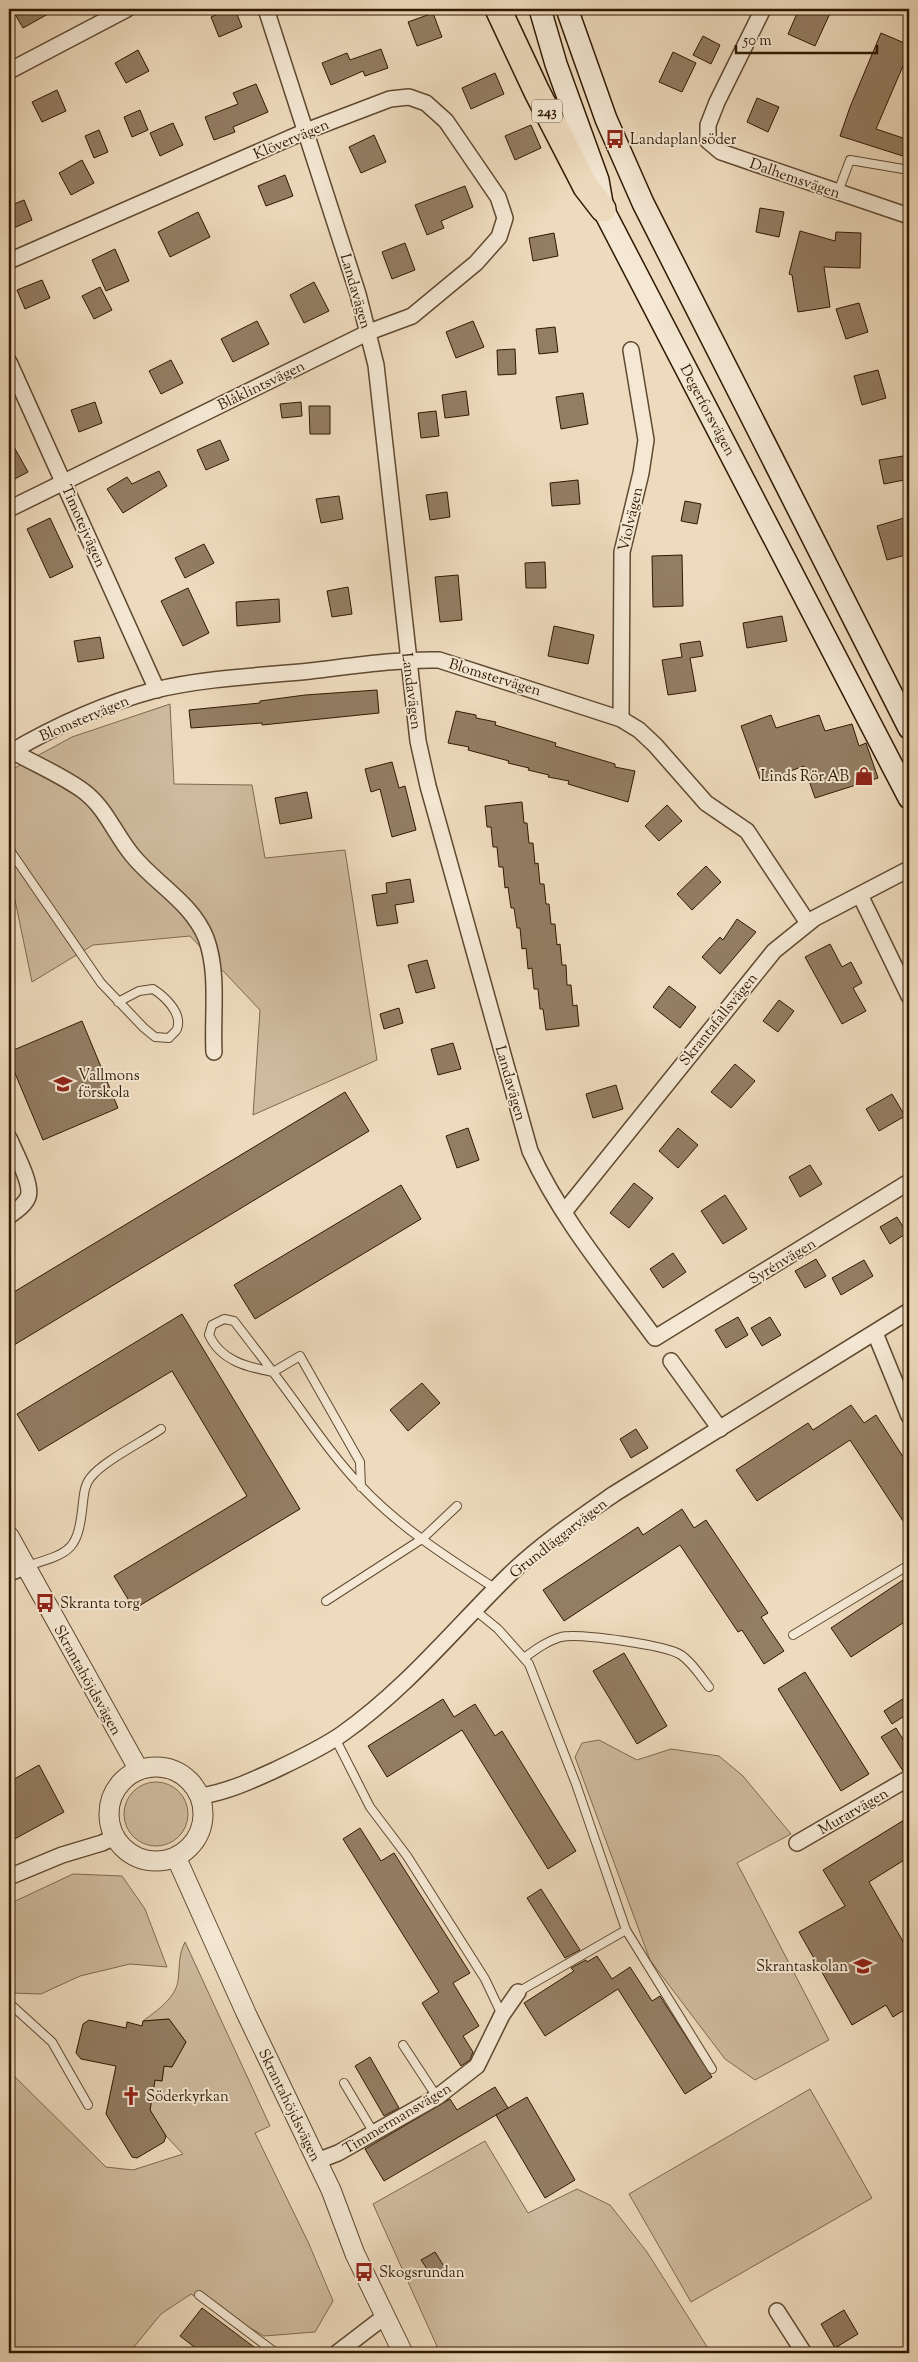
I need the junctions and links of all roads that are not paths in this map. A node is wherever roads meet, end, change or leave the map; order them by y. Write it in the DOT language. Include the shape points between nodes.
graph roads {
  1 [pos="127,9"];
  2 [pos="266,9"];
  3 [pos="498,9"];
  4 [pos="540,9"];
  5 [pos="567,9"];
  6 [pos="763,9"];
  7 [pos="9,71"];
  8 [pos="306,132"];
  9 [pos="909,170"];
  10 [pos="838,192"];
  11 [pos="603,209"];
  12 [pos="909,216"];
  13 [pos="497,240"];
  14 [pos="9,261"];
  15 [pos="369,332"];
  16 [pos="630,350"];
  17 [pos="9,362"];
  18 [pos="64,482"];
  19 [pos="9,509"];
  20 [pos="408,660"];
  21 [pos="157,690"];
  22 [pos="621,719"];
  23 [pos="909,728"];
  24 [pos="10,752"];
  25 [pos="909,798"];
  26 [pos="9,849"];
  27 [pos="909,869"];
  28 [pos="860,895"];
  29 [pos="808,923"];
  30 [pos="909,996"];
  31 [pos="118,1002"];
  32 [pos="214,1052"];
  33 [pos="9,1138"];
  34 [pos="909,1182"];
  35 [pos="564,1212"];
  36 [pos="9,1216"];
  37 [pos="909,1311"];
  38 [pos="874,1333"];
  39 [pos="654,1338"];
  40 [pos="671,1361"];
  41 [pos="273,1372"];
  42 [pos="909,1416"];
  43 [pos="720,1429"];
  44 [pos="161,1430"];
  45 [pos="361,1486"];
  46 [pos="457,1506"];
  47 [pos="9,1536"];
  48 [pos="422,1539"];
  49 [pos="909,1565"];
  50 [pos="17,1570"];
  51 [pos="496,1589"];
  52 [pos="326,1601"];
  53 [pos="476,1611"];
  54 [pos="793,1635"];
  55 [pos="524,1658"];
  56 [pos="709,1687"];
  57 [pos="335,1738"];
  58 [pos="139,1770"];
  59 [pos="909,1778"];
  60 [pos="201,1796"];
  61 [pos="115,1837"];
  62 [pos="797,1843"];
  63 [pos="176,1858"];
  64 [pos="9,1878"];
  65 [pos="626,1930"];
  66 [pos="518,1992"];
  67 [pos="9,2003"];
  68 [pos="502,2015"];
  69 [pos="403,2045"];
  70 [pos="712,2069"];
  71 [pos="344,2084"];
  72 [pos="437,2097"];
  73 [pos="88,2105"];
  74 [pos="374,2133"];
  75 [pos="317,2161"];
  76 [pos="199,2295"];
  77 [pos="777,2311"];
  78 [pos="384,2317"];
  79 [pos="276,2353"];
  80 [pos="337,2353"];
  81 [pos="403,2353"];
  82 [pos="804,2353"];
  1 -- 7 [label="street"];
  2 -- 8 [label="street, Landavägen"];
  3 -- 11 [label="highway, 243" via="586,187"];
  4 -- 11 [label="main road, Degerforsvägen" via="556,64 598,180"];
  5 -- 23 [label="main road" via="606,119 643,203"];
  6 -- 10 [label="street, Dalhemsvägen" via="717,102 708,125 708,141 721,152"];
  8 -- 13 [label="street, Klövervägen" via="390,99 409,97 426,103 446,121 498,197 505,218"];
  8 -- 14 [label="street, Klövervägen"];
  8 -- 15 [label="street, Landavägen"];
  9 -- 10 [label="lane" via="850,160"];
  10 -- 12 [label="street, Dalhemsvägen"];
  11 -- 25 [label="main road, Degerforsvägen"];
  13 -- 15 [label="street, Blåklintsvägen" via="476,263 412,316"];
  15 -- 18 [label="street, Blåklintsvägen"];
  15 -- 20 [label="street, Landavägen" via="376,365"];
  16 -- 22 [label="street, Violvägen" via="646,440 622,552"];
  17 -- 18 [label="street, Timotejvägen"];
  18 -- 19 [label="street, Blåklintsvägen"];
  18 -- 21 [label="street, Timotejvägen"];
  20 -- 21 [label="street, Blomstervägen"];
  20 -- 22 [label="street, Blomstervägen" via="439,660"];
  20 -- 35 [label="street, Landavägen" via="414,714 428,786 527,1141 542,1178"];
  21 -- 24 [label="street, Blomstervägen" via="73,719"];
  22 -- 29 [label="street, Blomstervägen" via="655,745 706,803 747,831"];
  24 -- 32 [label="street" via="72,783 95,801 132,855 185,905 199,924 207,940 213,974"];
  26 -- 31 [label="lane" via="101,983"];
  27 -- 28 [label="street, Skrantafallsvägen"];
  28 -- 29 [label="street, Skrantafallsvägen"];
  28 -- 30 [label="street"];
  29 -- 35 [label="street, Skrantafallsvägen" via="774,951 752,977"];
  31 -- 31 [label="lane" via="156,1037 169,1038 177,1030 178,1018 165,997 153,989 139,991"];
  33 -- 36 [label="street" via="28,1185 29,1196"];
  34 -- 39 [label="street, Syrénvägen"];
  35 -- 39 [label="street, Landavägen"];
  37 -- 38 [label="street, Grundläggarvägen"];
  38 -- 42 [label="street"];
  38 -- 43 [label="street, Grundläggarvägen"];
  40 -- 43 [label="street"];
  41 -- 41 [label="lane" via="234,1321 224,1319 212,1325 209,1335 222,1353 237,1363"];
  41 -- 45 [label="lane"];
  41 -- 45 [label="lane" via="300,1356 360,1462"];
  43 -- 51 [label="street, Grundläggarvägen" via="570,1524"];
  44 -- 50 [label="lane" via="91,1476 74,1543 60,1554"];
  45 -- 48 [label="lane"];
  46 -- 48 [label="lane"];
  47 -- 50 [label="street, Skrantahöjdsvägen"];
  48 -- 51 [label="lane"];
  48 -- 52 [label="lane"];
  49 -- 54 [label="lane"];
  50 -- 58 [label="street, Skrantahöjdsvägen"];
  51 -- 53 [label="street, Grundläggarvägen"];
  53 -- 55 [label="lane" via="498,1629"];
  53 -- 57 [label="street, Grundläggarvägen" via="406,1682"];
  55 -- 56 [label="lane" via="561,1637 590,1637 671,1650 684,1656"];
  55 -- 65 [label="lane" via="576,1784"];
  57 -- 60 [label="street, Grundläggarvägen" via="252,1780"];
  57 -- 68 [label="lane" via="370,1807 407,1856 485,1979"];
  58 -- 60 [label="street" via="160,1767 180,1773"];
  58 -- 61 [label="street" via="122,1781 112,1798 109,1818"];
  59 -- 62 [label="street, Murarvägen"];
  60 -- 63 [label="street" via="204,1820 201,1832"];
  61 -- 63 [label="street" via="131,1854 141,1859 165,1861"];
  61 -- 64 [label="street"];
  63 -- 75 [label="street, Skrantahöjdsvägen"];
  65 -- 66 [label="lane"];
  65 -- 70 [label="lane"];
  66 -- 68 [label="street, Timmermansvägen"];
  67 -- 73 [label="lane" via="52,2042"];
  68 -- 72 [label="street, Timmermansvägen" via="477,2066"];
  69 -- 72 [label="lane"];
  71 -- 74 [label="lane"];
  72 -- 74 [label="street, Timmermansvägen"];
  74 -- 75 [label="street, Timmermansvägen"];
  75 -- 78 [label="street, Skrantahöjdsvägen"];
  76 -- 79 [label="lane"];
  77 -- 82 [label="street"];
  78 -- 80 [label="street"];
  78 -- 81 [label="street, Skrantahöjdsvägen"];
}
